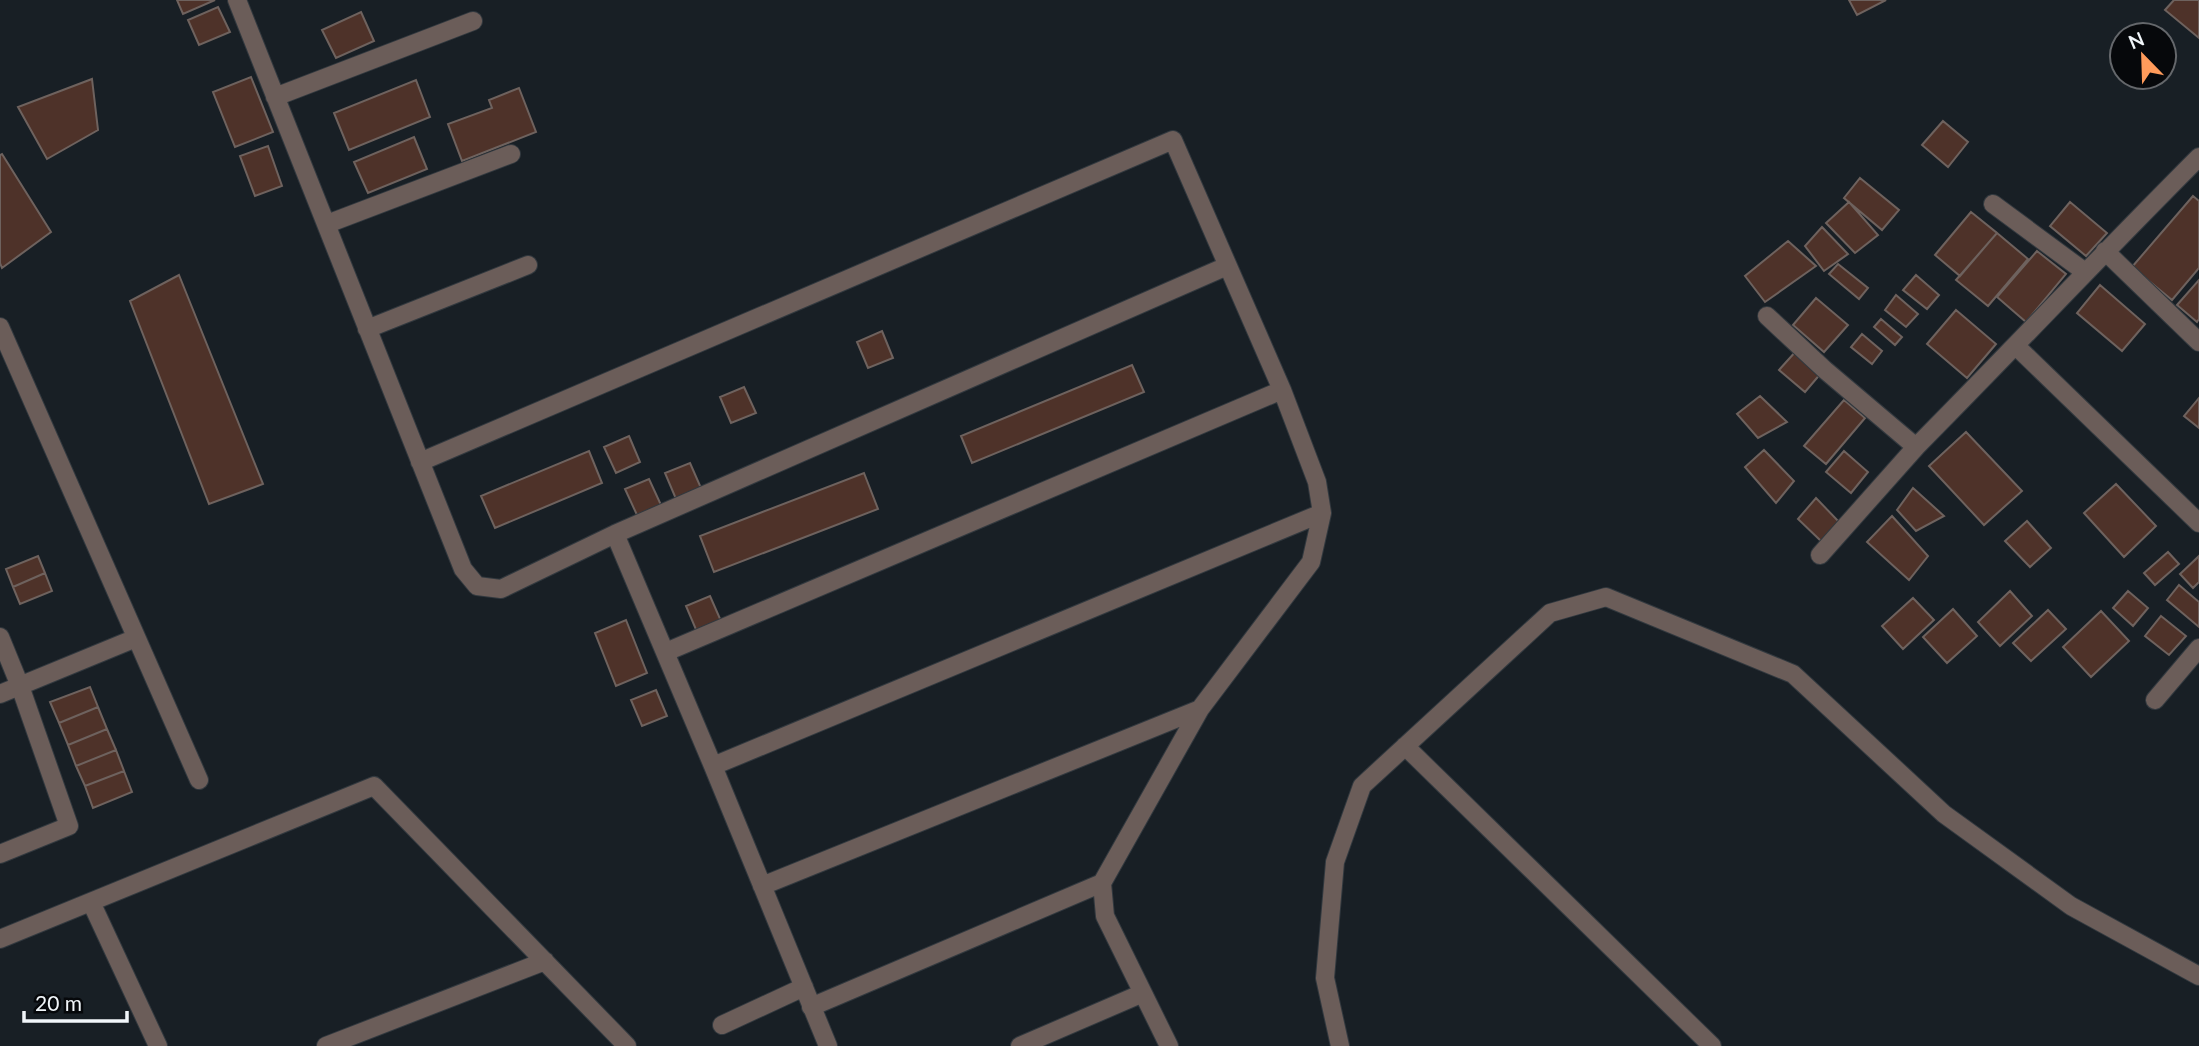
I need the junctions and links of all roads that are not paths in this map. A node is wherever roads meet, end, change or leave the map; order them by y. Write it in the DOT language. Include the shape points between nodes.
graph roads {
  1 [pos="237,0"];
  2 [pos="473,21"];
  3 [pos="275,97"];
  4 [pos="511,154"];
  5 [pos="2197,163"];
  6 [pos="1993,204"];
  7 [pos="327,224"];
  8 [pos="2105,251"];
  9 [pos="528,265"];
  10 [pos="1227,267"];
  11 [pos="2085,272"];
  12 [pos="1768,316"];
  13 [pos="0,327"];
  14 [pos="367,329"];
  15 [pos="2199,342"];
  16 [pos="2016,346"];
  17 [pos="1282,390"];
  18 [pos="1916,447"];
  19 [pos="420,463"];
  20 [pos="1322,513"];
  21 [pos="2199,523"];
  22 [pos="615,534"];
  23 [pos="1820,555"];
  24 [pos="0,637"];
  25 [pos="136,638"];
  26 [pos="2199,648"];
  27 [pos="666,652"];
  28 [pos="20,686"];
  29 [pos="0,694"];
  30 [pos="2155,700"];
  31 [pos="1200,709"];
  32 [pos="1405,746"];
  33 [pos="713,766"];
  34 [pos="199,780"];
  35 [pos="0,854"];
  36 [pos="1102,883"];
  37 [pos="762,886"];
  38 [pos="91,902"];
  39 [pos="0,939"];
  40 [pos="545,961"];
  41 [pos="2199,976"];
  42 [pos="804,987"];
  43 [pos="1143,993"];
  44 [pos="811,1007"];
  45 [pos="722,1025"];
  46 [pos="158,1046"];
  47 [pos="326,1046"];
  48 [pos="627,1046"];
  49 [pos="828,1046"];
  50 [pos="1020,1046"];
  51 [pos="1169,1046"];
  52 [pos="1340,1046"];
  53 [pos="1712,1046"];
  1 -- 3 [label="street"];
  2 -- 3 [label="street"];
  3 -- 7 [label="street"];
  4 -- 7 [label="street"];
  5 -- 8 [label="street"];
  6 -- 11 [label="street"];
  7 -- 14 [label="street"];
  8 -- 11 [label="street"];
  8 -- 15 [label="street"];
  9 -- 14 [label="street"];
  10 -- 17 [label="street"];
  10 -- 19 [label="street" via="1173,140"];
  10 -- 22 [label="street"];
  11 -- 16 [label="street"];
  12 -- 18 [label="street"];
  13 -- 25 [label="street"];
  14 -- 19 [label="street"];
  16 -- 18 [label="street"];
  16 -- 21 [label="street"];
  17 -- 20 [label="street" via="1317,482"];
  17 -- 27 [label="street"];
  18 -- 23 [label="street"];
  19 -- 22 [label="street" via="463,569 477,586 500,589"];
  20 -- 31 [label="street" via="1311,562"];
  20 -- 33 [label="street"];
  22 -- 27 [label="street"];
  24 -- 28 [label="street"];
  25 -- 28 [label="street"];
  25 -- 34 [label="street"];
  26 -- 30 [label="street"];
  27 -- 33 [label="street"];
  28 -- 29 [label="street"];
  28 -- 35 [label="street" via="69,826"];
  31 -- 36 [label="street"];
  31 -- 37 [label="street"];
  32 -- 41 [label="street" via="1550,613 1606,597 1793,674 1944,814 2071,906"];
  32 -- 52 [label="street" via="1362,786 1335,862 1325,978"];
  32 -- 53 [label="street"];
  33 -- 37 [label="street"];
  36 -- 43 [label="street" via="1105,916"];
  36 -- 44 [label="street"];
  37 -- 42 [label="street"];
  38 -- 39 [label="street"];
  38 -- 40 [label="street" via="374,786"];
  38 -- 46 [label="street"];
  40 -- 47 [label="street"];
  40 -- 48 [label="street"];
  42 -- 44 [label="street"];
  42 -- 45 [label="street"];
  43 -- 50 [label="street"];
  43 -- 51 [label="street"];
  44 -- 49 [label="street"];
}
